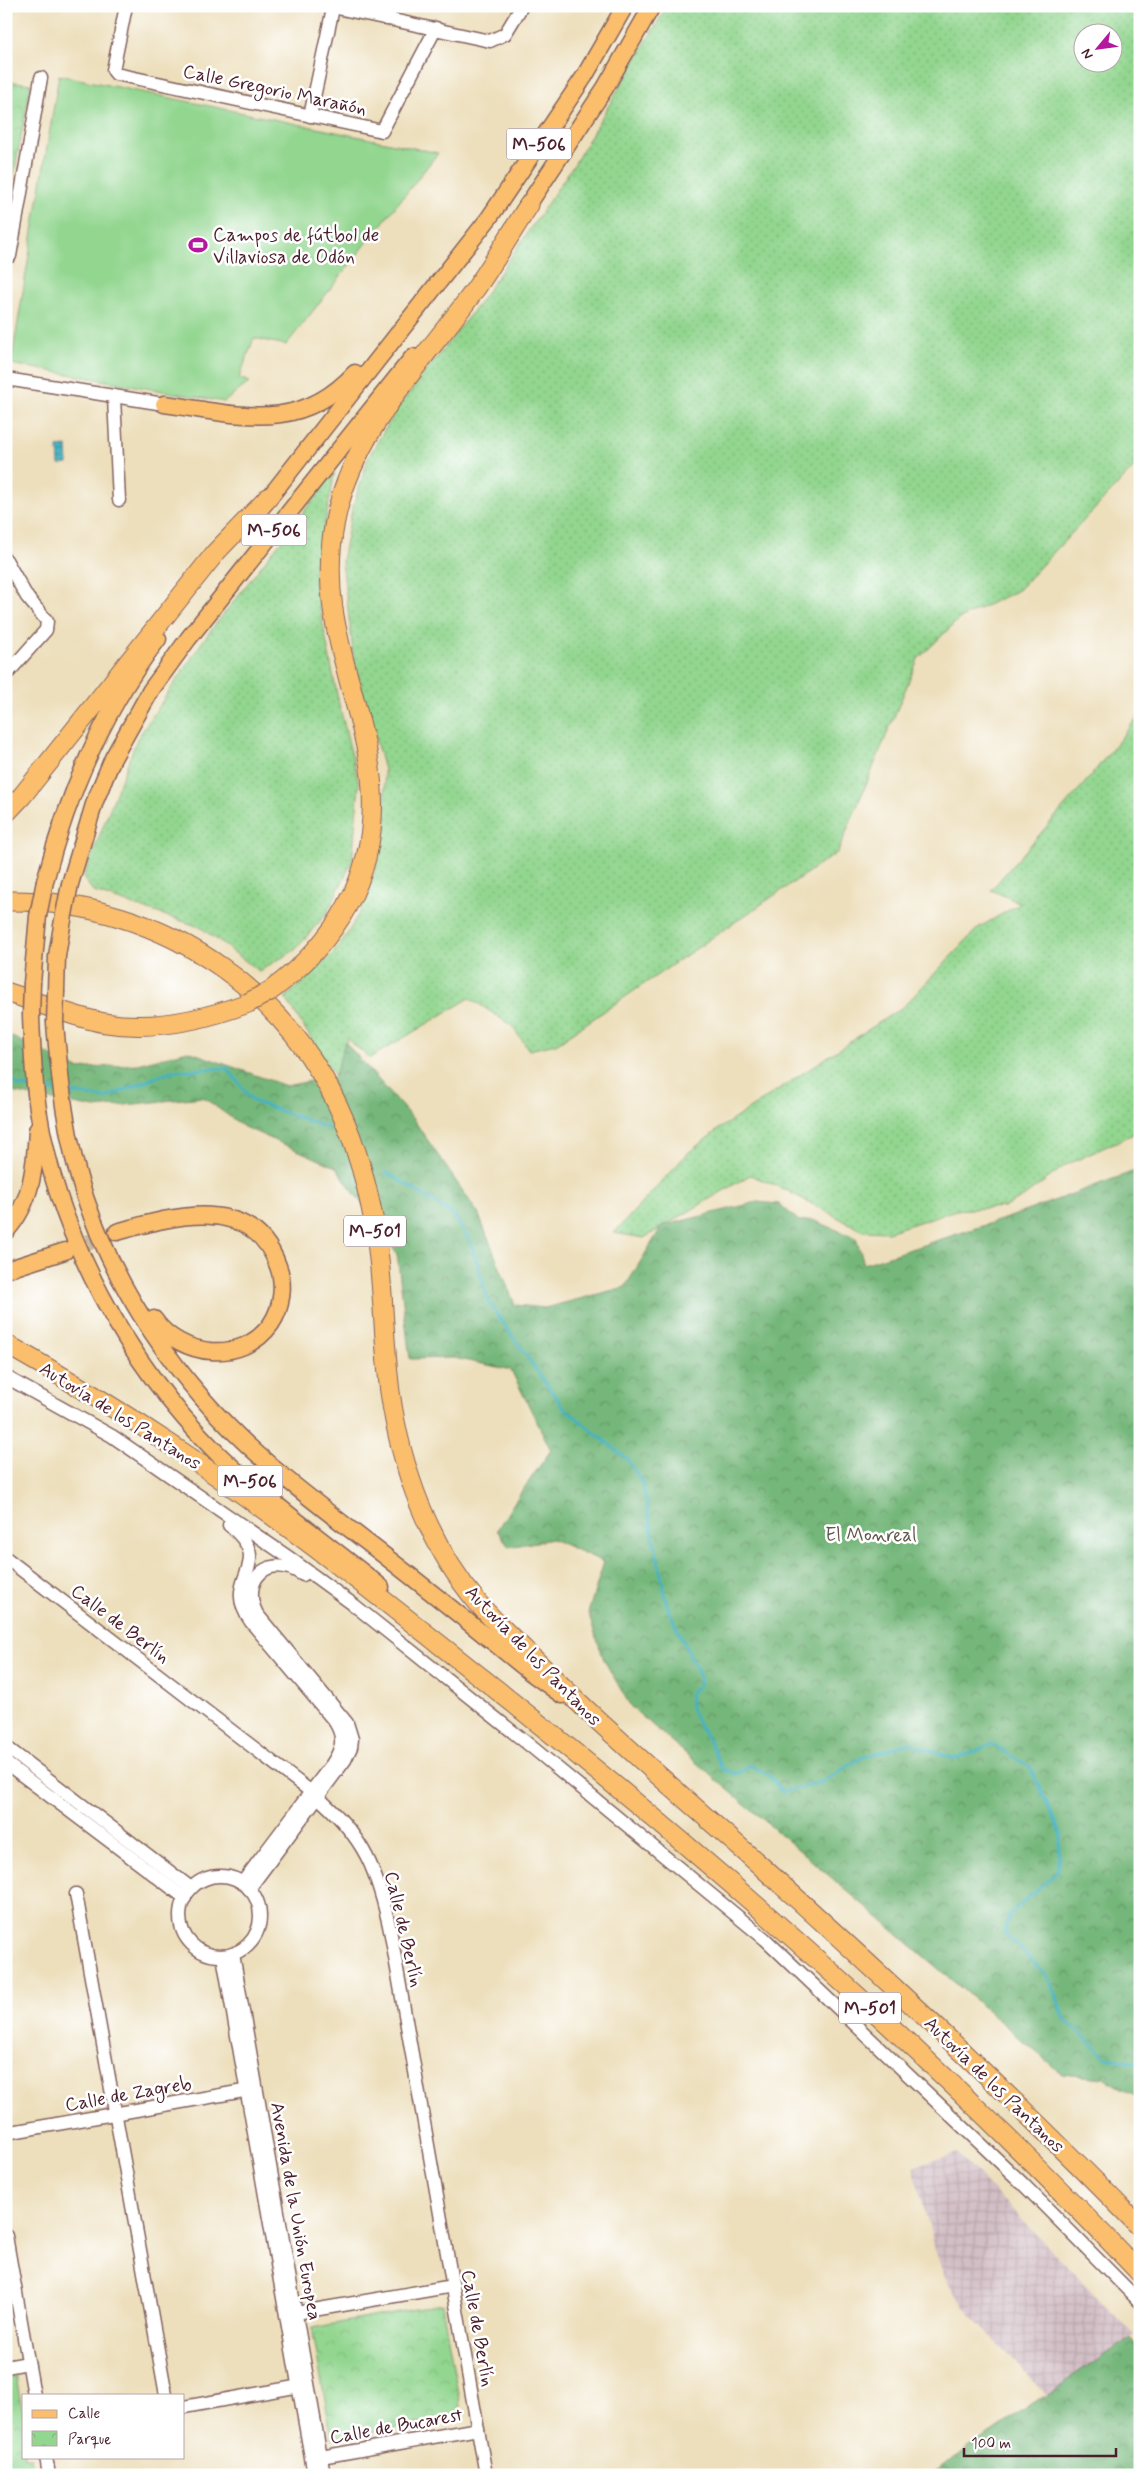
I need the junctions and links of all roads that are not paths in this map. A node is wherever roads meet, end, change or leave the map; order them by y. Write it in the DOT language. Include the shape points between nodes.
graph roads {
  1 [pos="126,6"];
  2 [pos="393,6"];
  3 [pos="522,6"];
  4 [pos="625,6"];
  5 [pos="652,6"];
  6 [pos="331,7"];
  7 [pos="386,19"];
  8 [pos="436,28"];
  9 [pos="41,78"];
  10 [pos="310,116"];
  11 [pos="529,205"];
  12 [pos="10,256"];
  13 [pos="445,276"];
  14 [pos="6,379"];
  15 [pos="114,398"];
  16 [pos="164,404"];
  17 [pos="268,498"];
  18 [pos="119,500"];
  19 [pos="6,560"];
  20 [pos="6,675"];
  21 [pos="6,812"];
  22 [pos="6,901"];
  23 [pos="6,992"];
  24 [pos="38,1110"];
  25 [pos="6,1231"];
  26 [pos="117,1232"];
  27 [pos="65,1252"];
  28 [pos="6,1270"];
  29 [pos="115,1271"];
  30 [pos="6,1344"];
  31 [pos="6,1377"];
  32 [pos="166,1473"];
  33 [pos="6,1558"];
  34 [pos="354,1605"];
  35 [pos="585,1711"];
  36 [pos="6,1747"];
  37 [pos="585,1760"];
  38 [pos="6,1763"];
  39 [pos="314,1794"];
  40 [pos="245,1886"];
  41 [pos="188,1893"];
  42 [pos="76,1894"];
  43 [pos="228,1955"];
  44 [pos="252,2090"];
  45 [pos="115,2114"];
  46 [pos="6,2133"];
  47 [pos="1140,2228"];
  48 [pos="6,2236"];
  49 [pos="1140,2273"];
  50 [pos="453,2286"];
  51 [pos="1140,2302"];
  52 [pos="296,2313"];
  53 [pos="28,2363"];
  54 [pos="6,2367"];
  55 [pos="303,2386"];
  56 [pos="34,2394"];
  57 [pos="166,2394"];
  58 [pos="185,2407"];
  59 [pos="478,2430"];
  60 [pos="321,2457"];
  61 [pos="46,2458"];
  62 [pos="49,2475"];
  63 [pos="314,2475"];
  64 [pos="324,2475"];
  65 [pos="486,2475"];
  1 -- 10 [label="street, Calle Gregorio Marañón" via="113,70 116,74"];
  2 -- 7 [label="street"];
  3 -- 8 [label="street" via="505,34 490,41"];
  4 -- 13 [label="main road, M-506" via="584,77 489,218"];
  5 -- 11 [label="main road, M-506" via="605,88"];
  6 -- 7 [label="street"];
  6 -- 10 [label="street"];
  7 -- 8 [label="street"];
  8 -- 10 [label="street, Calle Gregorio Marañón" via="382,131"];
  9 -- 12 [label="street"];
  11 -- 23 [label="highway, bridge" via="467,300 398,390 362,445 343,491 335,521 331,551 332,606 373,794 370,831 358,881 344,912 323,943 270,991 248,1003 196,1020 164,1025 105,1022"];
  11 -- 29 [label="main road, M-506, bridge" via="441,323 188,639 151,690 113,758 95,801 70,884 63,920 57,956 55,1023 65,1114 84,1196"];
  13 -- 16 [label="main road" via="340,390 305,410 259,416"];
  13 -- 17 [label="main road, M-506"];
  14 -- 15 [label="street"];
  15 -- 16 [label="street"];
  15 -- 18 [label="street"];
  17 -- 21 [label="highway" via="216,552"];
  17 -- 24 [label="main road, M-506, bridge" via="146,654 110,712 71,795 38,916 30,1015"];
  19 -- 20 [label="street" via="17,582 48,626"];
  22 -- 35 [label="highway, Autovía de los Pantanos / M-501" via="85,907 126,919 194,949 246,985 279,1016 316,1064 332,1089 360,1159 372,1212 390,1389 402,1454 412,1485 432,1533 459,1578 480,1605"];
  24 -- 25 [label="main road" via="33,1174 25,1202"];
  24 -- 37 [label="main road, M-506" via="56,1184 82,1257 117,1324 177,1406 217,1452 255,1486 521,1701"];
  26 -- 29 [label="main road" via="174,1217 211,1214 235,1220 257,1231 274,1254 283,1278 280,1302 271,1324 256,1338 233,1350 209,1352 183,1346 163,1332 136,1290"];
  27 -- 28 [label="main road"];
  29 -- 35 [label="main road, M-506" via="162,1348 204,1401 261,1457 530,1672"];
  30 -- 37 [label="highway, Autovía de los Pantanos / M-501" via="182,1452 253,1502 363,1584"];
  31 -- 32 [label="street" via="112,1436"];
  32 -- 34 [label="street"];
  32 -- 39 [label="street" via="248,1543 251,1554 240,1592 242,1608 339,1728 341,1750"];
  33 -- 39 [label="street, Calle de Berlín"];
  34 -- 39 [label="street" via="305,1576 280,1567 262,1572 250,1594 257,1614 351,1731 348,1755"];
  34 -- 51 [label="street" via="765,1939 1022,2183"];
  35 -- 47 [label="highway, Autovía de los Pantanos / M-501" via="868,1962"];
  36 -- 41 [label="street"];
  37 -- 49 [label="highway, Autovía de los Pantanos / M-501" via="853,1992 1056,2184"];
  38 -- 41 [label="street"];
  39 -- 40 [label="street"];
  39 -- 50 [label="street, Calle de Berlín" via="340,1816 359,1843 375,1873 384,1904"];
  40 -- 41 [label="street" via="234,1878 221,1876 208,1878"];
  40 -- 43 [label="street" via="259,1907 260,1920 248,1944"];
  41 -- 43 [label="street" via="180,1918 189,1942 212,1955"];
  42 -- 45 [label="street"];
  43 -- 44 [label="street, Avenida de la Unión Europea"];
  44 -- 45 [label="street, Calle de Zagreb"];
  44 -- 52 [label="street, Avenida de la Unión Europea"];
  44 -- 55 [label="street, Avenida de la Unión Europea"];
  45 -- 46 [label="street, Calle de Zagreb"];
  45 -- 57 [label="street"];
  48 -- 53 [label="street"];
  50 -- 52 [label="street"];
  50 -- 59 [label="street, Calle de Berlín"];
  52 -- 55 [label="street, Avenida de la Unión Europea"];
  53 -- 54 [label="street"];
  53 -- 56 [label="street"];
  55 -- 58 [label="street"];
  55 -- 60 [label="street, Avenida de la Unión Europea"];
  55 -- 63 [label="street, Avenida de la Unión Europea"];
  59 -- 60 [label="street, Calle de Bucarest"];
  59 -- 65 [label="street, Calle de Berlín"];
  60 -- 64 [label="street, Avenida de la Unión Europea"];
  61 -- 62 [label="street"];
}
